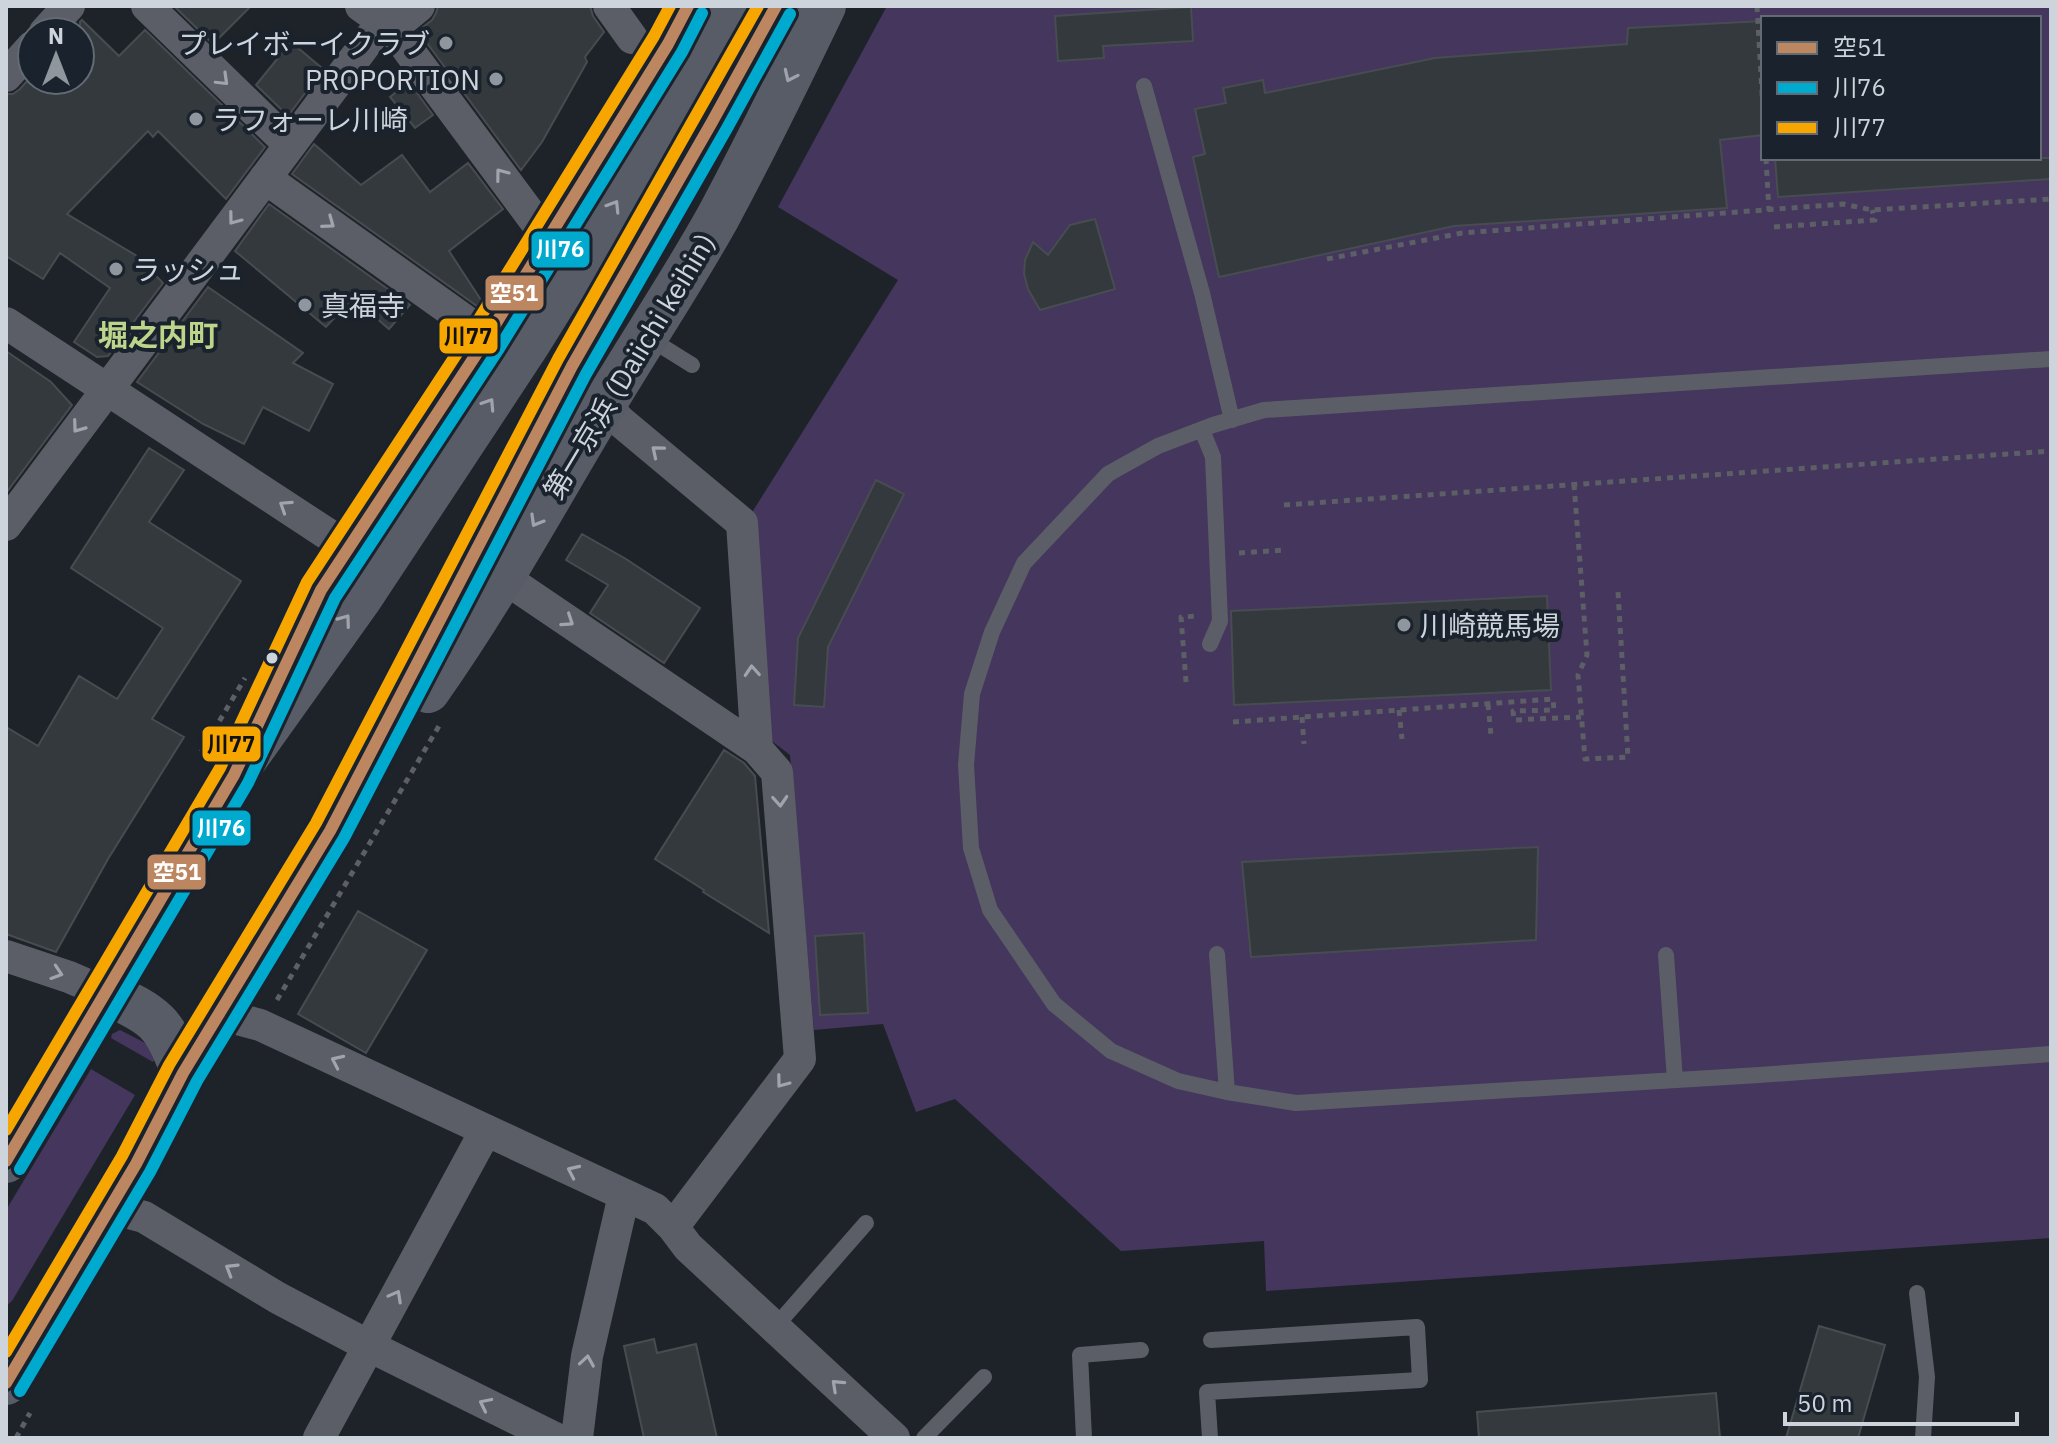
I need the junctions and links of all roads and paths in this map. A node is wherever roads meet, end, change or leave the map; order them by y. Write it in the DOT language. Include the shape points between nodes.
graph roads {
  1 [pos="147,6"];
  2 [pos="419,6"];
  3 [pos="609,6"];
  4 [pos="688,6"];
  5 [pos="731,6"];
  6 [pos="776,6"];
  7 [pos="824,6"];
  8 [pos="1757,6"];
  9 [pos="378,19"];
  10 [pos="632,38"];
  11 [pos="1761,75"];
  12 [pos="710,84"];
  13 [pos="1144,86"];
  14 [pos="290,145"];
  15 [pos="1766,160"];
  16 [pos="265,178"];
  17 [pos="2051,199"];
  18 [pos="1872,210"];
  19 [pos="1769,211"];
  20 [pos="1774,227"];
  21 [pos="547,237"];
  22 [pos="1327,259"];
  23 [pos="6,323"];
  24 [pos="645,336"];
  25 [pos="485,341"];
  26 [pos="2051,359"];
  27 [pos="692,365"];
  28 [pos="106,390"];
  29 [pos="604,405"];
  30 [pos="1232,420"];
  31 [pos="1202,430"];
  32 [pos="2051,451"];
  33 [pos="1574,484"];
  34 [pos="1284,505"];
  35 [pos="6,525"];
  36 [pos="351,547"];
  37 [pos="503,577"];
  38 [pos="1618,592"];
  39 [pos="1210,644"];
  40 [pos="1488,704"];
  41 [pos="1399,710"];
  42 [pos="446,716"];
  43 [pos="1302,717"];
  44 [pos="1581,717"];
  45 [pos="1233,722"];
  46 [pos="1491,735"];
  47 [pos="1402,739"];
  48 [pos="1304,744"];
  49 [pos="757,749"];
  50 [pos="234,775"];
  51 [pos="330,831"];
  52 [pos="131,951"];
  53 [pos="1217,954"];
  54 [pos="1666,955"];
  55 [pos="6,956"];
  56 [pos="106,993"];
  57 [pos="271,1011"];
  58 [pos="219,1014"];
  59 [pos="2051,1054"];
  60 [pos="183,1073"];
  61 [pos="1675,1080"];
  62 [pos="1227,1092"];
  63 [pos="486,1130"];
  64 [pos="6,1161"];
  65 [pos="624,1195"];
  66 [pos="111,1208"];
  67 [pos="866,1223"];
  68 [pos="673,1227"];
  69 [pos="1917,1293"];
  70 [pos="55,1301"];
  71 [pos="775,1327"];
  72 [pos="6,1329"];
  73 [pos="1211,1340"];
  74 [pos="369,1346"];
  75 [pos="1141,1350"];
  76 [pos="984,1377"];
  77 [pos="6,1383"];
  78 [pos="319,1438"];
  79 [pos="555,1438"];
  80 [pos="577,1438"];
  81 [pos="894,1438"];
  82 [pos="924,1438"];
  83 [pos="1084,1438"];
  84 [pos="1210,1438"];
  85 [pos="1923,1438"];
  1 -- 14 [label="street, one-way"];
  2 -- 9 [label="street"];
  3 -- 10 [label="street"];
  4 -- 21 [label="highway"];
  5 -- 12 [label="highway"];
  6 -- 12 [label="highway"];
  7 -- 24 [label="highway, 第一京浜 (Daiichi keihin), one-way" via="717,219"];
  8 -- 11 [label="path"];
  9 -- 14 [label="street"];
  21 -- 9 [label="street, one-way"];
  50 -- 12 [label="highway, one-way"];
  12 -- 51 [label="highway" via="572,366"];
  13 -- 30 [label="lane"];
  14 -- 16 [label="street"];
  15 -- 19 [label="path"];
  16 -- 25 [label="street, one-way" via="467,322"];
  16 -- 28 [label="street, one-way"];
  17 -- 18 [label="path"];
  18 -- 19 [label="path" via="1843,204"];
  18 -- 20 [label="path" via="1875,220"];
  19 -- 22 [label="path" via="1462,233"];
  21 -- 25 [label="highway"];
  23 -- 28 [label="street"];
  24 -- 27 [label="lane"];
  24 -- 29 [label="highway, 第一京浜 (Daiichi keihin)"];
  25 -- 36 [label="highway"];
  26 -- 30 [label="lane" via="1264,410"];
  28 -- 35 [label="street, one-way"];
  36 -- 28 [label="street, one-way"];
  29 -- 37 [label="highway, 第一京浜 (Daiichi keihin), one-way"];
  49 -- 29 [label="street, one-way" via="742,523"];
  30 -- 31 [label="lane"];
  31 -- 39 [label="lane" via="1213,457 1220,621"];
  31 -- 62 [label="lane" via="1158,446 1108,474 1024,563 992,632 972,694 966,765 971,848 990,910 1054,1004 1111,1051 1178,1081"];
  32 -- 33 [label="path"];
  33 -- 34 [label="path"];
  33 -- 44 [label="path" via="1587,655 1578,675"];
  36 -- 50 [label="highway" via="321,590"];
  37 -- 49 [label="street, one-way"];
  37 -- 51 [label="highway, 第一京浜 (Daiichi keihin)"];
  38 -- 44 [label="path" via="1628,757 1585,759"];
  40 -- 41 [label="path"];
  40 -- 44 [label="path" via="1553,699 1554,710 1513,711 1514,720"];
  40 -- 46 [label="path"];
  41 -- 43 [label="path"];
  41 -- 47 [label="path"];
  42 -- 57 [label="path"];
  43 -- 45 [label="path"];
  43 -- 48 [label="path"];
  49 -- 68 [label="street, one-way" via="777,772 800,1059 716,1183"];
  50 -- 52 [label="highway"];
  51 -- 58 [label="highway"];
  52 -- 56 [label="highway"];
  52 -- 58 [label="highway" via="137,972 150,987 175,1002"];
  53 -- 62 [label="lane"];
  54 -- 61 [label="lane"];
  55 -- 56 [label="street, one-way"];
  56 -- 60 [label="highway" via="158,1023"];
  56 -- 64 [label="highway"];
  58 -- 60 [label="highway"];
  63 -- 58 [label="street, one-way" via="260,1025"];
  59 -- 61 [label="lane"];
  60 -- 66 [label="highway"];
  61 -- 62 [label="lane" via="1296,1103"];
  65 -- 63 [label="street, one-way"];
  74 -- 63 [label="street, one-way"];
  65 -- 68 [label="street" via="655,1209"];
  80 -- 65 [label="street, one-way" via="587,1356"];
  66 -- 70 [label="highway"];
  74 -- 66 [label="street, one-way" via="276,1302 144,1217"];
  67 -- 71 [label="lane"];
  68 -- 71 [label="street"];
  69 -- 85 [label="lane" via="1927,1377"];
  70 -- 72 [label="highway"];
  70 -- 77 [label="highway"];
  81 -- 71 [label="street, one-way"];
  73 -- 84 [label="lane" via="1417,1327 1420,1380 1207,1392"];
  74 -- 78 [label="street"];
  79 -- 74 [label="street, one-way"];
  75 -- 83 [label="lane" via="1080,1355"];
  76 -- 82 [label="lane"];
}
